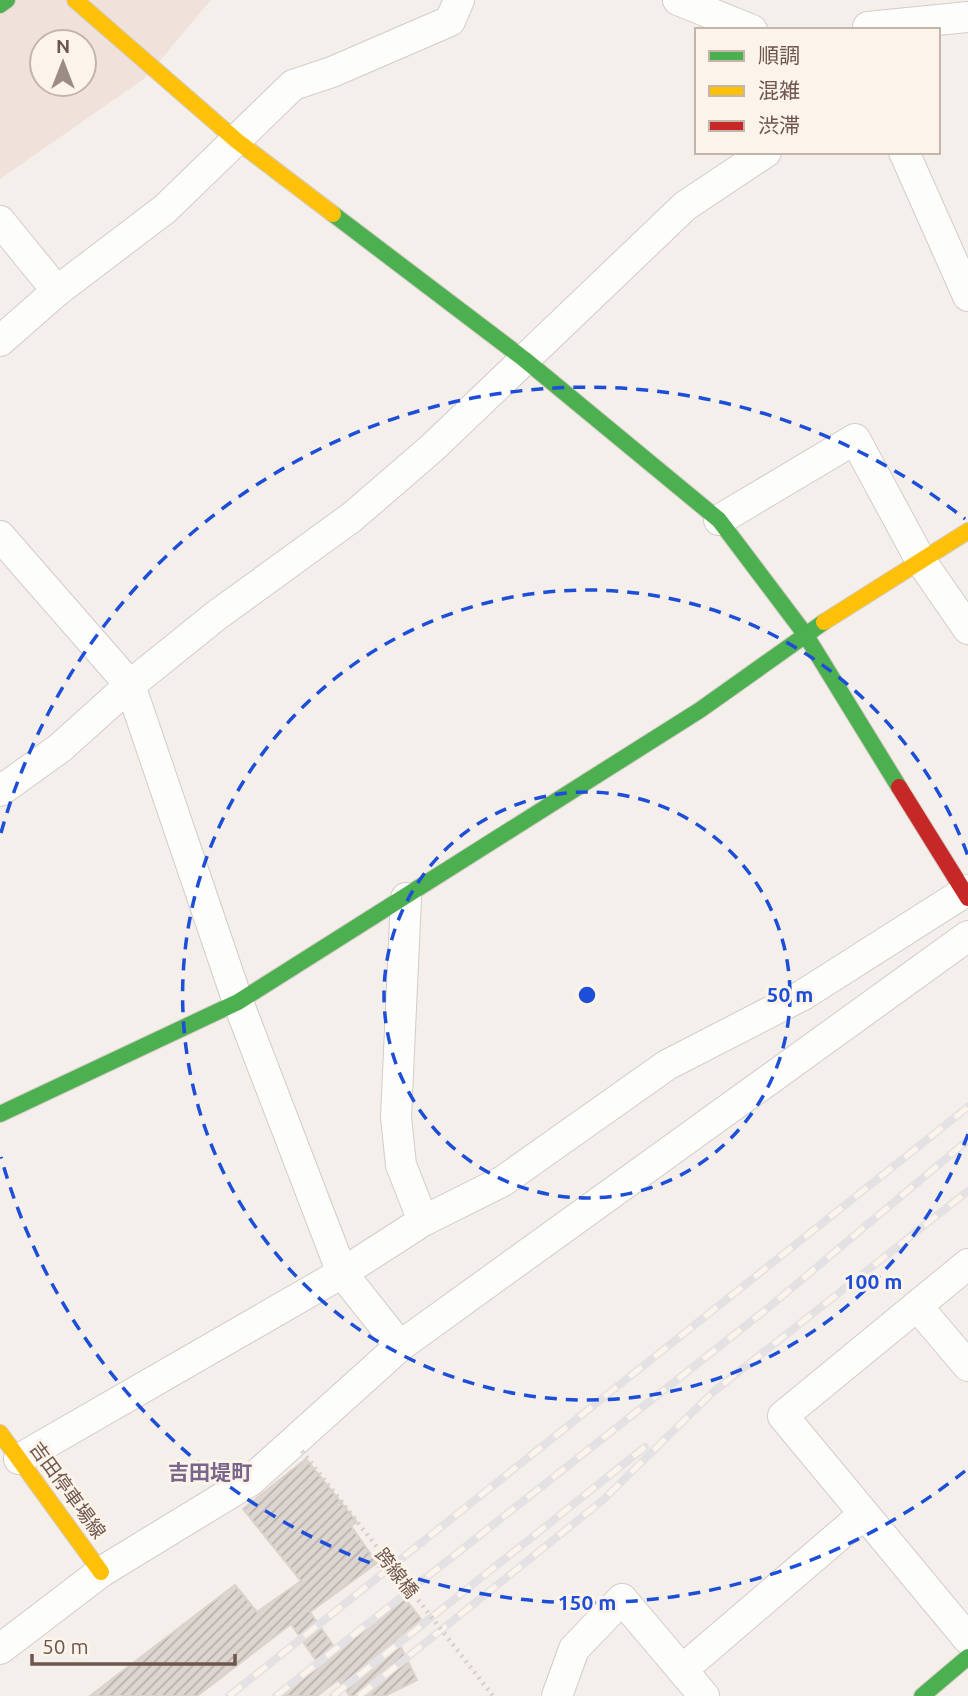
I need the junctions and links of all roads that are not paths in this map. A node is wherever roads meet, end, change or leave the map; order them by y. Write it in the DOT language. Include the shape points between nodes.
graph roads {
  1 [pos="6,0"];
  2 [pos="75,0"];
  3 [pos="459,0"];
  4 [pos="678,0"];
  5 [pos="0,5"];
  6 [pos="968,17"];
  7 [pos="870,19"];
  8 [pos="747,28"];
  9 [pos="237,141"];
  10 [pos="763,154"];
  11 [pos="905,154"];
  12 [pos="0,221"];
  13 [pos="958,243"];
  14 [pos="57,292"];
  15 [pos="968,296"];
  16 [pos="0,341"];
  17 [pos="524,359"];
  18 [pos="719,520"];
  19 [pos="968,531"];
  20 [pos="5,550"];
  21 [pos="921,561"];
  22 [pos="968,629"];
  23 [pos="806,634"];
  24 [pos="130,685"];
  25 [pos="0,791"];
  26 [pos="967,893"];
  27 [pos="406,898"];
  28 [pos="968,936"];
  29 [pos="238,1002"];
  30 [pos="0,1114"];
  31 [pos="422,1221"];
  32 [pos="968,1264"];
  33 [pos="342,1273"];
  34 [pos="917,1306"];
  35 [pos="400,1346"];
  36 [pos="968,1366"];
  37 [pos="0,1433"];
  38 [pos="19,1459"];
  39 [pos="864,1514"];
  40 [pos="102,1572"];
  41 [pos="968,1639"];
  42 [pos="0,1649"];
  43 [pos="968,1657"];
  44 [pos="682,1670"];
  45 [pos="930,1694"];
  46 [pos="557,1696"];
  47 [pos="704,1696"];
  1 -- 5 [label="street"];
  2 -- 9 [label="street"];
  3 -- 9 [label="street" via="450,21 293,85"];
  4 -- 8 [label="street"];
  6 -- 7 [label="street"];
  9 -- 14 [label="street" via="165,209"];
  9 -- 17 [label="street"];
  10 -- 17 [label="street" via="685,206"];
  11 -- 13 [label="street"];
  12 -- 14 [label="street"];
  13 -- 15 [label="street"];
  14 -- 16 [label="street"];
  17 -- 18 [label="street"];
  17 -- 24 [label="street" via="432,449 352,517"];
  18 -- 21 [label="street" via="855,439"];
  18 -- 23 [label="street"];
  19 -- 21 [label="street"];
  20 -- 24 [label="street"];
  21 -- 22 [label="street"];
  21 -- 23 [label="street"];
  23 -- 26 [label="street"];
  23 -- 27 [label="street" via="700,710"];
  24 -- 25 [label="street" via="60,748"];
  24 -- 29 [label="street"];
  26 -- 31 [label="street" via="803,995 667,1065 503,1181"];
  27 -- 29 [label="street"];
  27 -- 31 [label="street" via="396,1117 401,1165"];
  28 -- 35 [label="street"];
  29 -- 30 [label="street"];
  29 -- 33 [label="street"];
  31 -- 33 [label="street"];
  32 -- 34 [label="street"];
  33 -- 35 [label="street"];
  33 -- 38 [label="street"];
  34 -- 36 [label="street"];
  34 -- 39 [label="street" via="783,1416"];
  35 -- 40 [label="street" via="250,1481"];
  37 -- 38 [label="street, 吉田停車場線"];
  38 -- 40 [label="street, 吉田停車場線"];
  39 -- 41 [label="street"];
  39 -- 44 [label="street"];
  40 -- 42 [label="street"];
  43 -- 45 [label="street"];
  44 -- 46 [label="street" via="622,1599 574,1649"];
  44 -- 47 [label="street"];
}
